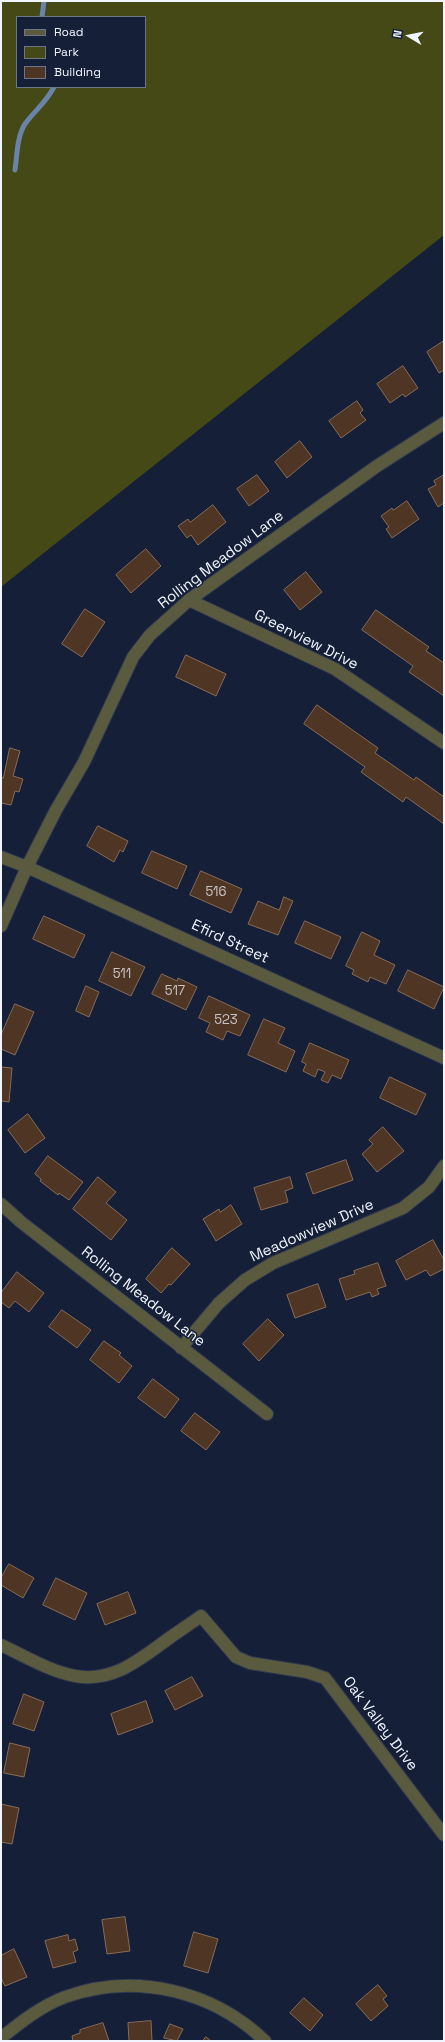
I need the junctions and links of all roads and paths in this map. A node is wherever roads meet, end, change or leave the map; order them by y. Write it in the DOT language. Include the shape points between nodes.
graph roads {
  1 [pos="444,423"];
  2 [pos="189,600"];
  3 [pos="444,743"];
  4 [pos="1,857"];
  5 [pos="27,867"];
  6 [pos="1,926"];
  7 [pos="444,1058"];
  8 [pos="444,1166"];
  9 [pos="1,1204"];
  10 [pos="181,1348"];
  11 [pos="267,1414"];
  12 [pos="1,1645"];
  13 [pos="444,1835"];
  14 [pos="1,2038"];
  15 [pos="265,2041"];
  1 -- 2 [label="street, Rolling Meadow Lane" via="377,466"];
  2 -- 3 [label="street, Greenview Drive" via="335,669"];
  2 -- 5 [label="street, Rolling Meadow Lane" via="150,635 133,657 84,762"];
  4 -- 5 [label="street, Efird Street"];
  5 -- 6 [label="street, Rolling Meadow Lane"];
  5 -- 7 [label="street, Efird Street"];
  8 -- 10 [label="street, Meadowview Drive" via="430,1187 403,1208 273,1263 245,1280 219,1303"];
  9 -- 10 [label="street, Rolling Meadow Lane"];
  10 -- 11 [label="street, Rolling Meadow Lane"];
  12 -- 13 [label="street, Oak Valley Drive" via="74,1676 104,1676 134,1664 201,1616 236,1657 250,1663 307,1672 325,1678"];
  14 -- 15 [label="street" via="40,2009 64,1997 116,1986 142,1986 188,1995 212,2005 241,2022"];
}
